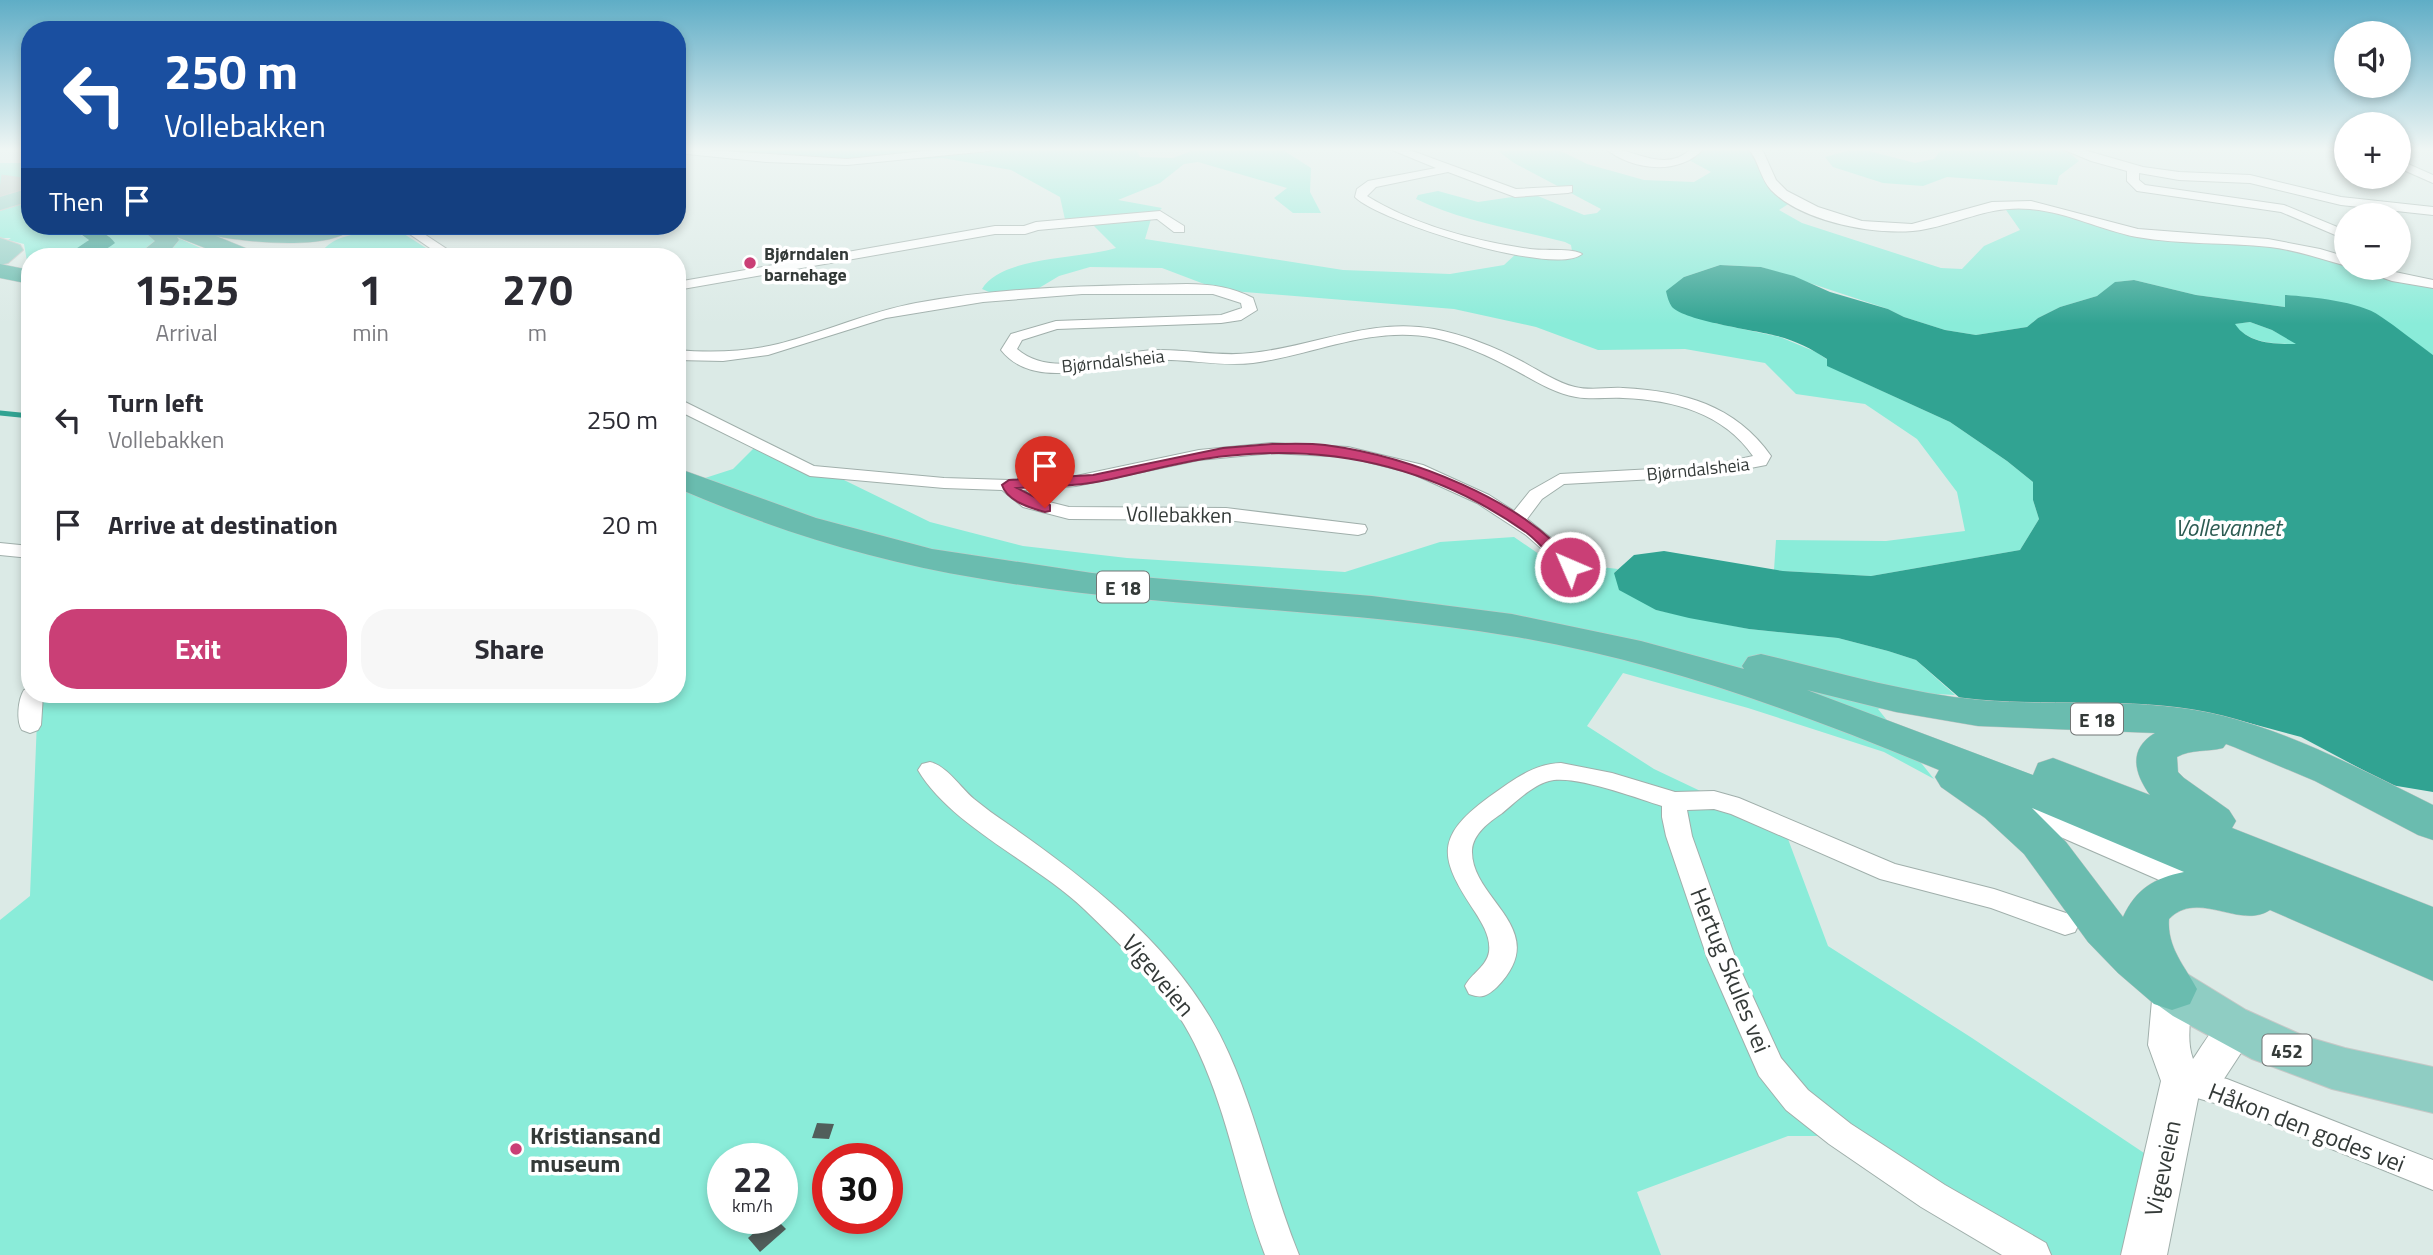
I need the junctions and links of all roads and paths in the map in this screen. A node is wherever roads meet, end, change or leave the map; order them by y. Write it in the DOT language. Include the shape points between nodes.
graph roads {
  1 [pos="1378,207"];
  2 [pos="1810,207"];
  3 [pos="1988,207"];
  4 [pos="2044,207"];
  5 [pos="2267,207"];
  6 [pos="2392,207"];
  7 [pos="2433,211"];
  8 [pos="1179,229"];
  9 [pos="2334,230"];
  10 [pos="161,235"];
  11 [pos="193,235"];
  12 [pos="229,235"];
  13 [pos="269,235"];
  14 [pos="312,235"];
  15 [pos="346,235"];
  16 [pos="418,235"];
  17 [pos="162,248"];
  18 [pos="225,248"];
  19 [pos="260,248"];
  20 [pos="317,248"];
  21 [pos="438,248"];
  22 [pos="1575,254"];
  23 [pos="2,257"];
  24 [pos="2334,257"];
  25 [pos="21,264"];
  26 [pos="21,271"];
  27 [pos="2409,280"];
  28 [pos="686,284"];
  29 [pos="2433,284"];
  30 [pos="686,355"];
  31 [pos="686,408"];
  32 [pos="686,458"];
  33 [pos="686,481"];
  34 [pos="1009,485"];
  35 [pos="1517,520"];
  36 [pos="1357,529"];
  37 [pos="0,549"];
  38 [pos="21,551"];
  39 [pos="1577,579"];
  40 [pos="1746,663"];
  41 [pos="31,703"];
  42 [pos="1804,703"];
  43 [pos="30,725"];
  44 [pos="930,770"];
  45 [pos="1978,791"];
  46 [pos="1675,801"];
  47 [pos="2433,824"];
  48 [pos="2433,835"];
  49 [pos="2211,891"];
  50 [pos="2366,915"];
  51 [pos="2065,924"];
  52 [pos="2433,926"];
  53 [pos="2433,961"];
  54 [pos="1479,986"];
  55 [pos="2172,989"];
  56 [pos="2237,1030"];
  57 [pos="2181,1081"];
  58 [pos="2426,1084"];
  59 [pos="2433,1175"];
  60 [pos="1282,1255"];
  61 [pos="2034,1255"];
  62 [pos="2144,1255"];
  1 -- 22 [label="street" via="1456,237"];
  2 -- 3 [label="street" via="1861,223 1914,227"];
  4 -- 24 [label="street" via="2140,233 2282,243"];
  5 -- 9 [label="street"];
  6 -- 7 [label="street"];
  8 -- 28 [label="street" via="1160,215 995,230"];
  10 -- 17 [label="highway" via="168,240"];
  11 -- 18 [label="highway"];
  12 -- 19 [label="highway"];
  13 -- 14 [label="highway"];
  15 -- 20 [label="highway"];
  16 -- 21 [label="street"];
  23 -- 25 [label="highway"];
  23 -- 26 [label="highway"];
  27 -- 29 [label="street"];
  30 -- 35 [label="street, Bjørndalsheia" via="763,352 884,314 1029,292 1207,289 1241,297 1250,310 1221,319 1056,325 1016,337 1009,350 1032,366 1065,367 1153,354 1251,359 1376,332 1438,334 1492,353 1574,392 1640,394 1712,411 1737,424 1762,456 1760,461 1726,470 1560,479 1536,495"];
  31 -- 34 [label="street, Vollebakken" via="810,471"];
  32 -- 40 [label="highway, E 18" via="817,515 945,547 1046,563 1450,600 1578,621"];
  33 -- 42 [label="highway, E 18" via="779,519 903,554 1047,578 1492,622 1665,659"];
  34 -- 35 [label="street, Vollebakken" via="1093,479 1223,452 1325,449 1418,470"];
  34 -- 36 [label="street, Vollebakken" via="1030,503 1069,513 1226,514"];
  35 -- 39 [label="street, Vollebakken" via="1559,554"];
  37 -- 38 [label="street"];
  40 -- 47 [label="highway, E 18" via="1978,713 2223,729 2306,760"];
  40 -- 50 [label="highway, E 18" via="1957,735"];
  41 -- 43 [label="street"];
  42 -- 45 [label="highway, E 18"];
  42 -- 50 [label="highway, E 18"];
  44 -- 60 [label="street, Vigeveien" via="955,796 1091,899 1175,990 1214,1053"];
  45 -- 49 [label="street"];
  45 -- 55 [label="highway, E 18" via="2042,844 2114,939"];
  46 -- 51 [label="street" via="1714,800 1739,807 1889,872 1994,899"];
  46 -- 54 [label="street" via="1550,772 1482,814 1467,830 1459,851 1464,872 1495,919 1503,943 1498,968"];
  46 -- 61 [label="street, Hertug Skules vei" via="1679,835 1722,960 1770,1066 1797,1100 1840,1134"];
  48 -- 50 [label="highway, E 18" via="2260,750 2203,737 2182,738 2158,751 2158,775 2192,808"];
  49 -- 50 [label="highway, E 18" via="2272,904"];
  49 -- 55 [label="highway, E 18" via="2174,892 2153,904 2146,916 2146,941"];
  50 -- 52 [label="highway, E 18"];
  50 -- 53 [label="highway, E 18"];
  55 -- 56 [label="main road, 452"];
  55 -- 57 [label="street" via="2168,1045"];
  56 -- 57 [label="street" via="2204,1075"];
  56 -- 58 [label="main road, 452" via="2330,1066"];
  57 -- 59 [label="street, Håkon den godes vei" via="2227,1093"];
  57 -- 62 [label="street, Vigeveien"];
}
